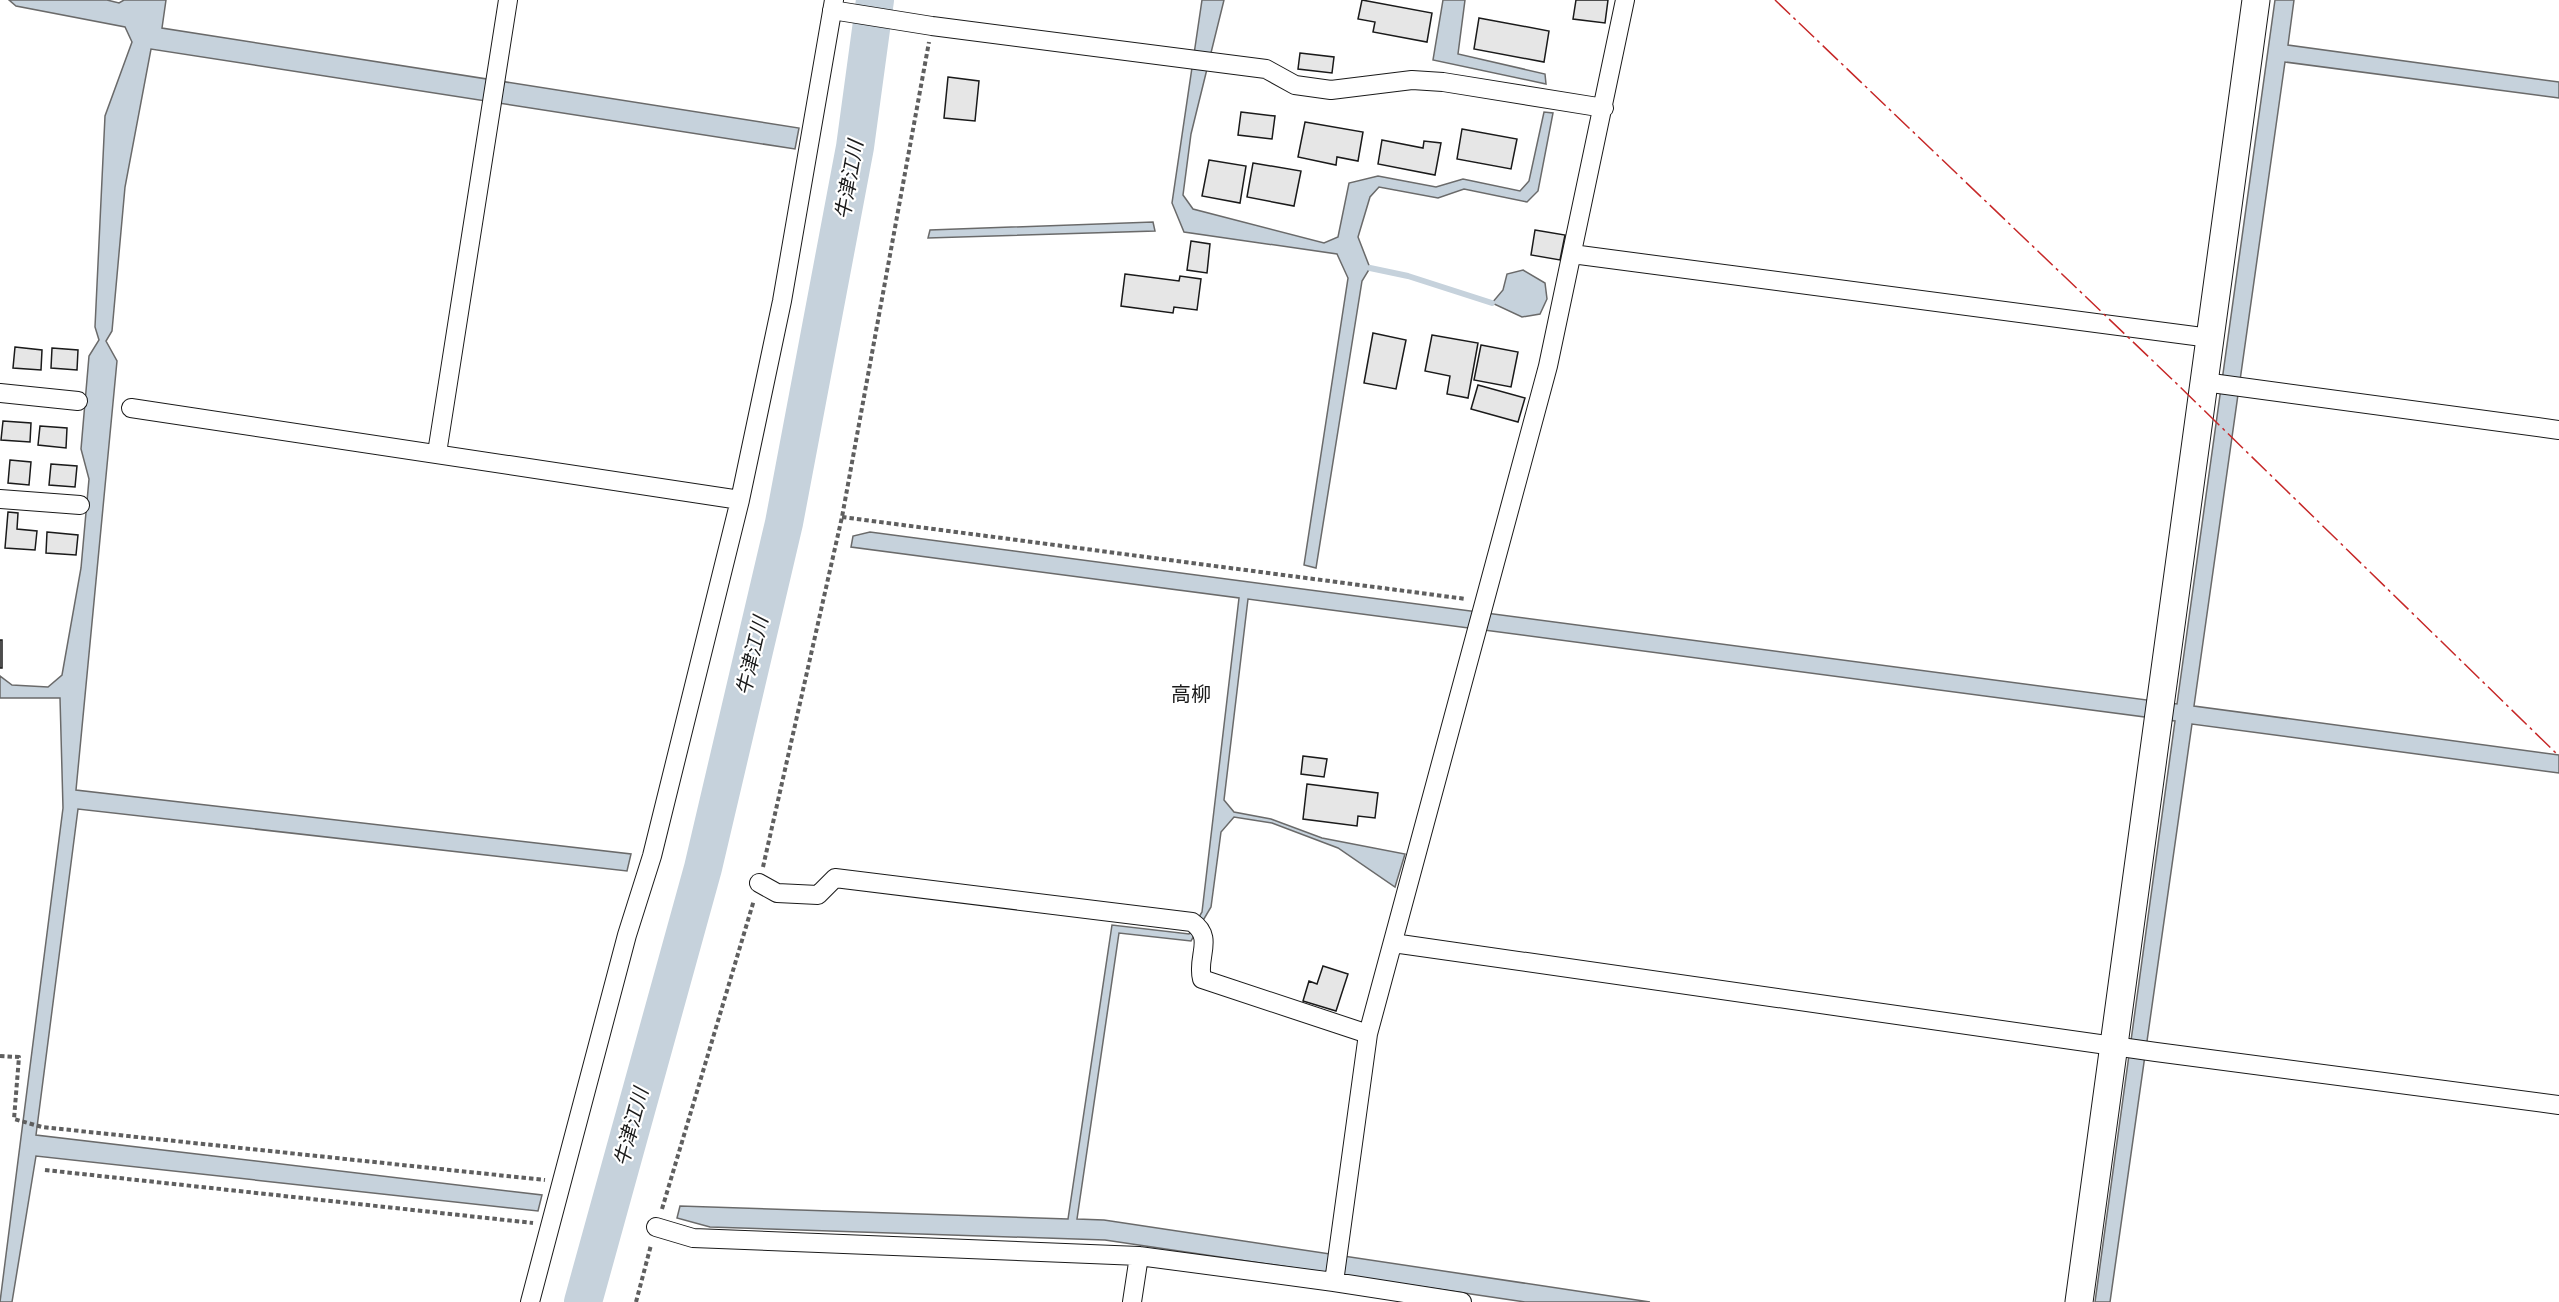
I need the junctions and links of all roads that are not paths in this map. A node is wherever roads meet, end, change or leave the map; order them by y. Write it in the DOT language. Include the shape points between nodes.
graph roads {
  1 [pos="508,0"];
  2 [pos="1624,0"];
  3 [pos="2256,0"];
  4 [pos="833,5"];
  5 [pos="1604,108"];
  6 [pos="1572,254"];
  7 [pos="2210,338"];
  8 [pos="2204,382"];
  9 [pos="0,393"];
  10 [pos="78,401"];
  11 [pos="131,408"];
  12 [pos="2559,430"];
  13 [pos="436,453"];
  14 [pos="0,499"];
  15 [pos="740,500"];
  16 [pos="80,505"];
  17 [pos="759,883"];
  18 [pos="1393,943"];
  19 [pos="1368,1034"];
  20 [pos="2114,1046"];
  21 [pos="2559,1105"];
  22 [pos="656,1227"];
  23 [pos="1139,1256"];
  24 [pos="1334,1282"];
  25 [pos="530,1302"];
  26 [pos="1132,1302"];
  27 [pos="1462,1302"];
  28 [pos="2079,1302"];
  1 -- 13 [label="street"];
  2 -- 5 [label="street"];
  3 -- 7 [label="street"];
  4 -- 5 [label="street" via="932,26 1266,69 1295,85 1330,90 1412,80 1443,82"];
  4 -- 15 [label="street" via="782,301"];
  5 -- 6 [label="street"];
  6 -- 7 [label="street"];
  6 -- 18 [label="street" via="1548,366"];
  7 -- 8 [label="street"];
  8 -- 12 [label="street"];
  8 -- 20 [label="street"];
  9 -- 10 [label="street"];
  11 -- 13 [label="street"];
  13 -- 15 [label="street"];
  14 -- 16 [label="street"];
  15 -- 25 [label="street" via="652,856 627,935"];
  17 -- 19 [label="street" via="777,892 818,895 835,878 1197,925 1204,935 1202,979"];
  18 -- 19 [label="street"];
  18 -- 20 [label="street"];
  19 -- 24 [label="street"];
  20 -- 21 [label="street"];
  20 -- 28 [label="street"];
  22 -- 23 [label="street" via="693,1238"];
  23 -- 24 [label="street"];
  23 -- 26 [label="street"];
  24 -- 27 [label="street"];
}
